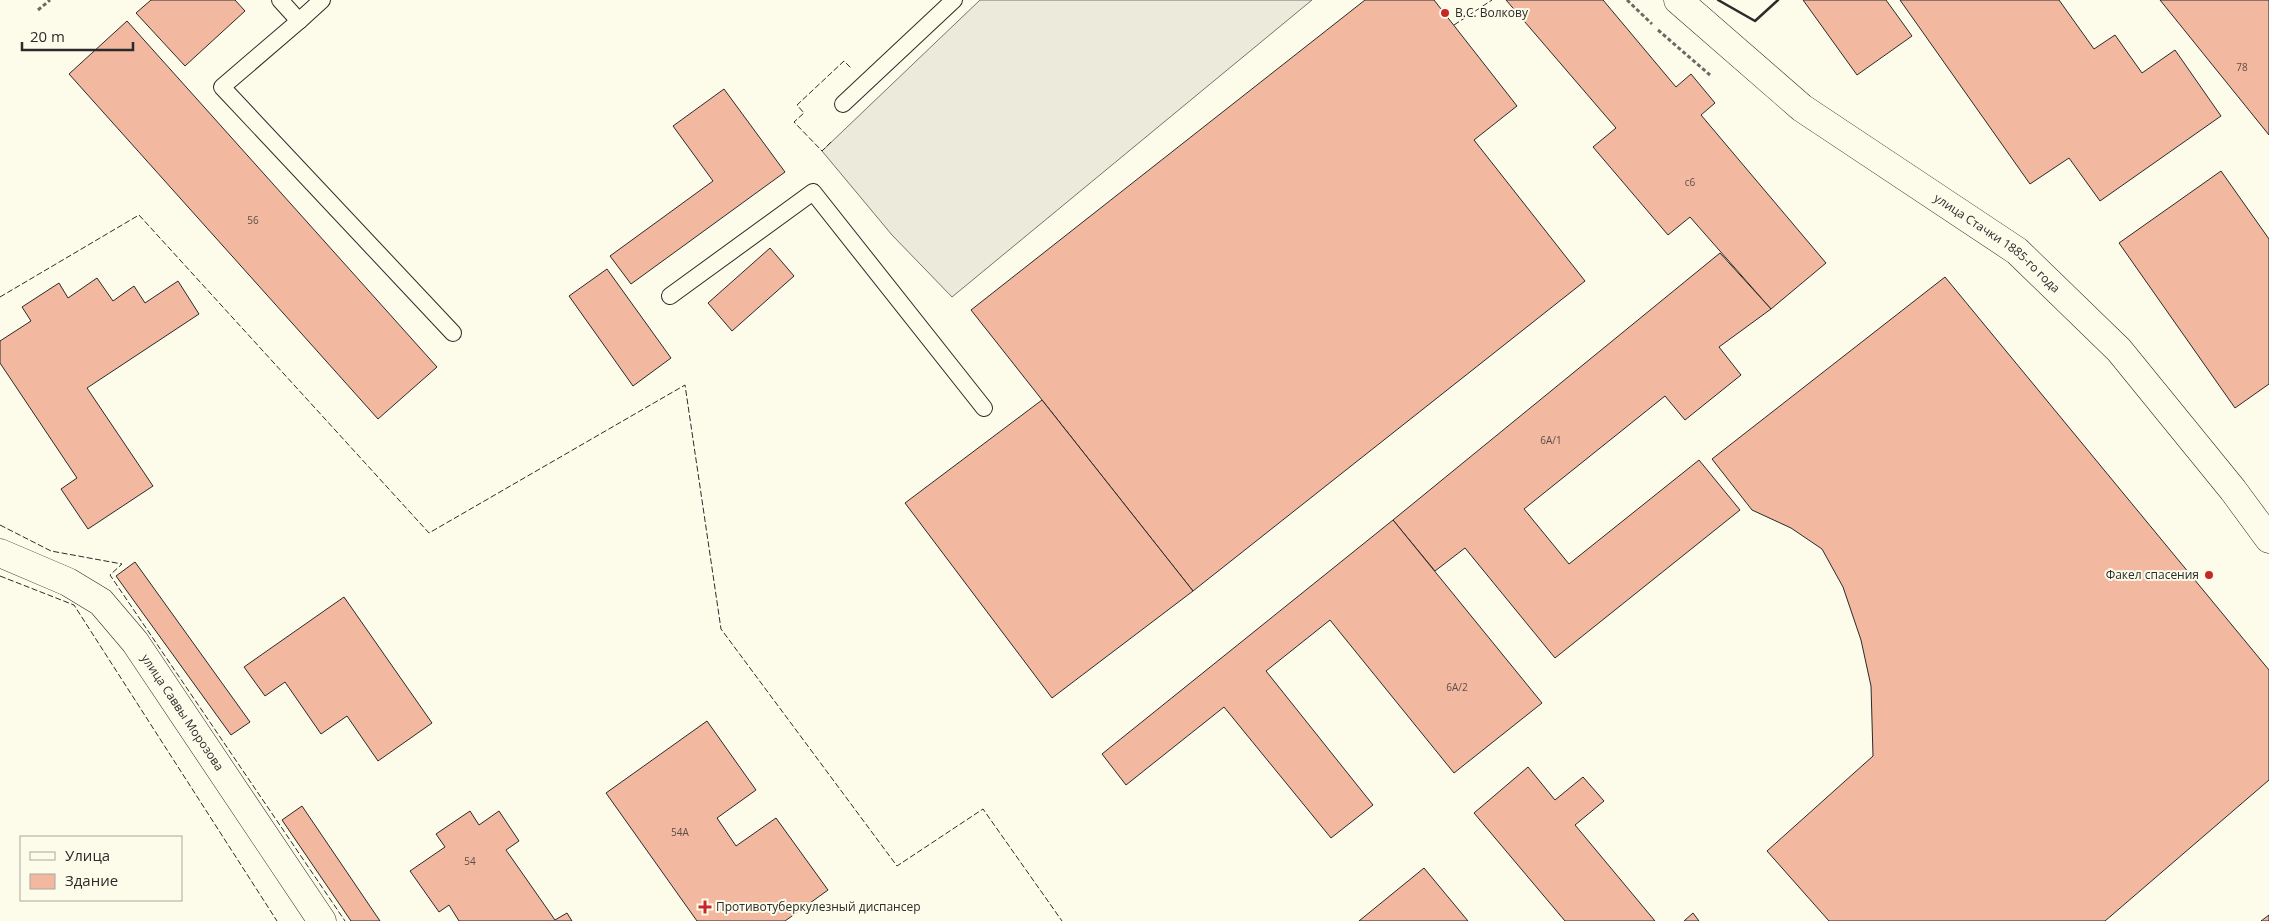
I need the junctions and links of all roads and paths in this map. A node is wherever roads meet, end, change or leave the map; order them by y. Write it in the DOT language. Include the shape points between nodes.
graph roads {
  1 [pos="50,0"];
  2 [pos="280,0"];
  3 [pos="322,0"];
  4 [pos="954,0"];
  5 [pos="1627,0"];
  6 [pos="1678,0"];
  7 [pos="38,10"];
  8 [pos="299,21"];
  9 [pos="1713,78"];
  10 [pos="843,104"];
  11 [pos="670,296"];
  12 [pos="453,333"];
  13 [pos="984,408"];
  14 [pos="2269,539"];
  15 [pos="0,552"];
  16 [pos="322,921"];
  1 -- 7 [label="path"];
  2 -- 8 [label="lane"];
  3 -- 8 [label="lane"];
  4 -- 10 [label="lane"];
  5 -- 9 [label="path" via="1676,48"];
  6 -- 14 [label="street, улица Стачки 1885-го года" via="1802,108 2017,252 2119,350"];
  8 -- 12 [label="lane" via="222,87"];
  11 -- 13 [label="lane" via="813,192"];
  15 -- 16 [label="street, улица Саввы Морозова" via="68,582 101,602 135,642"];
}
